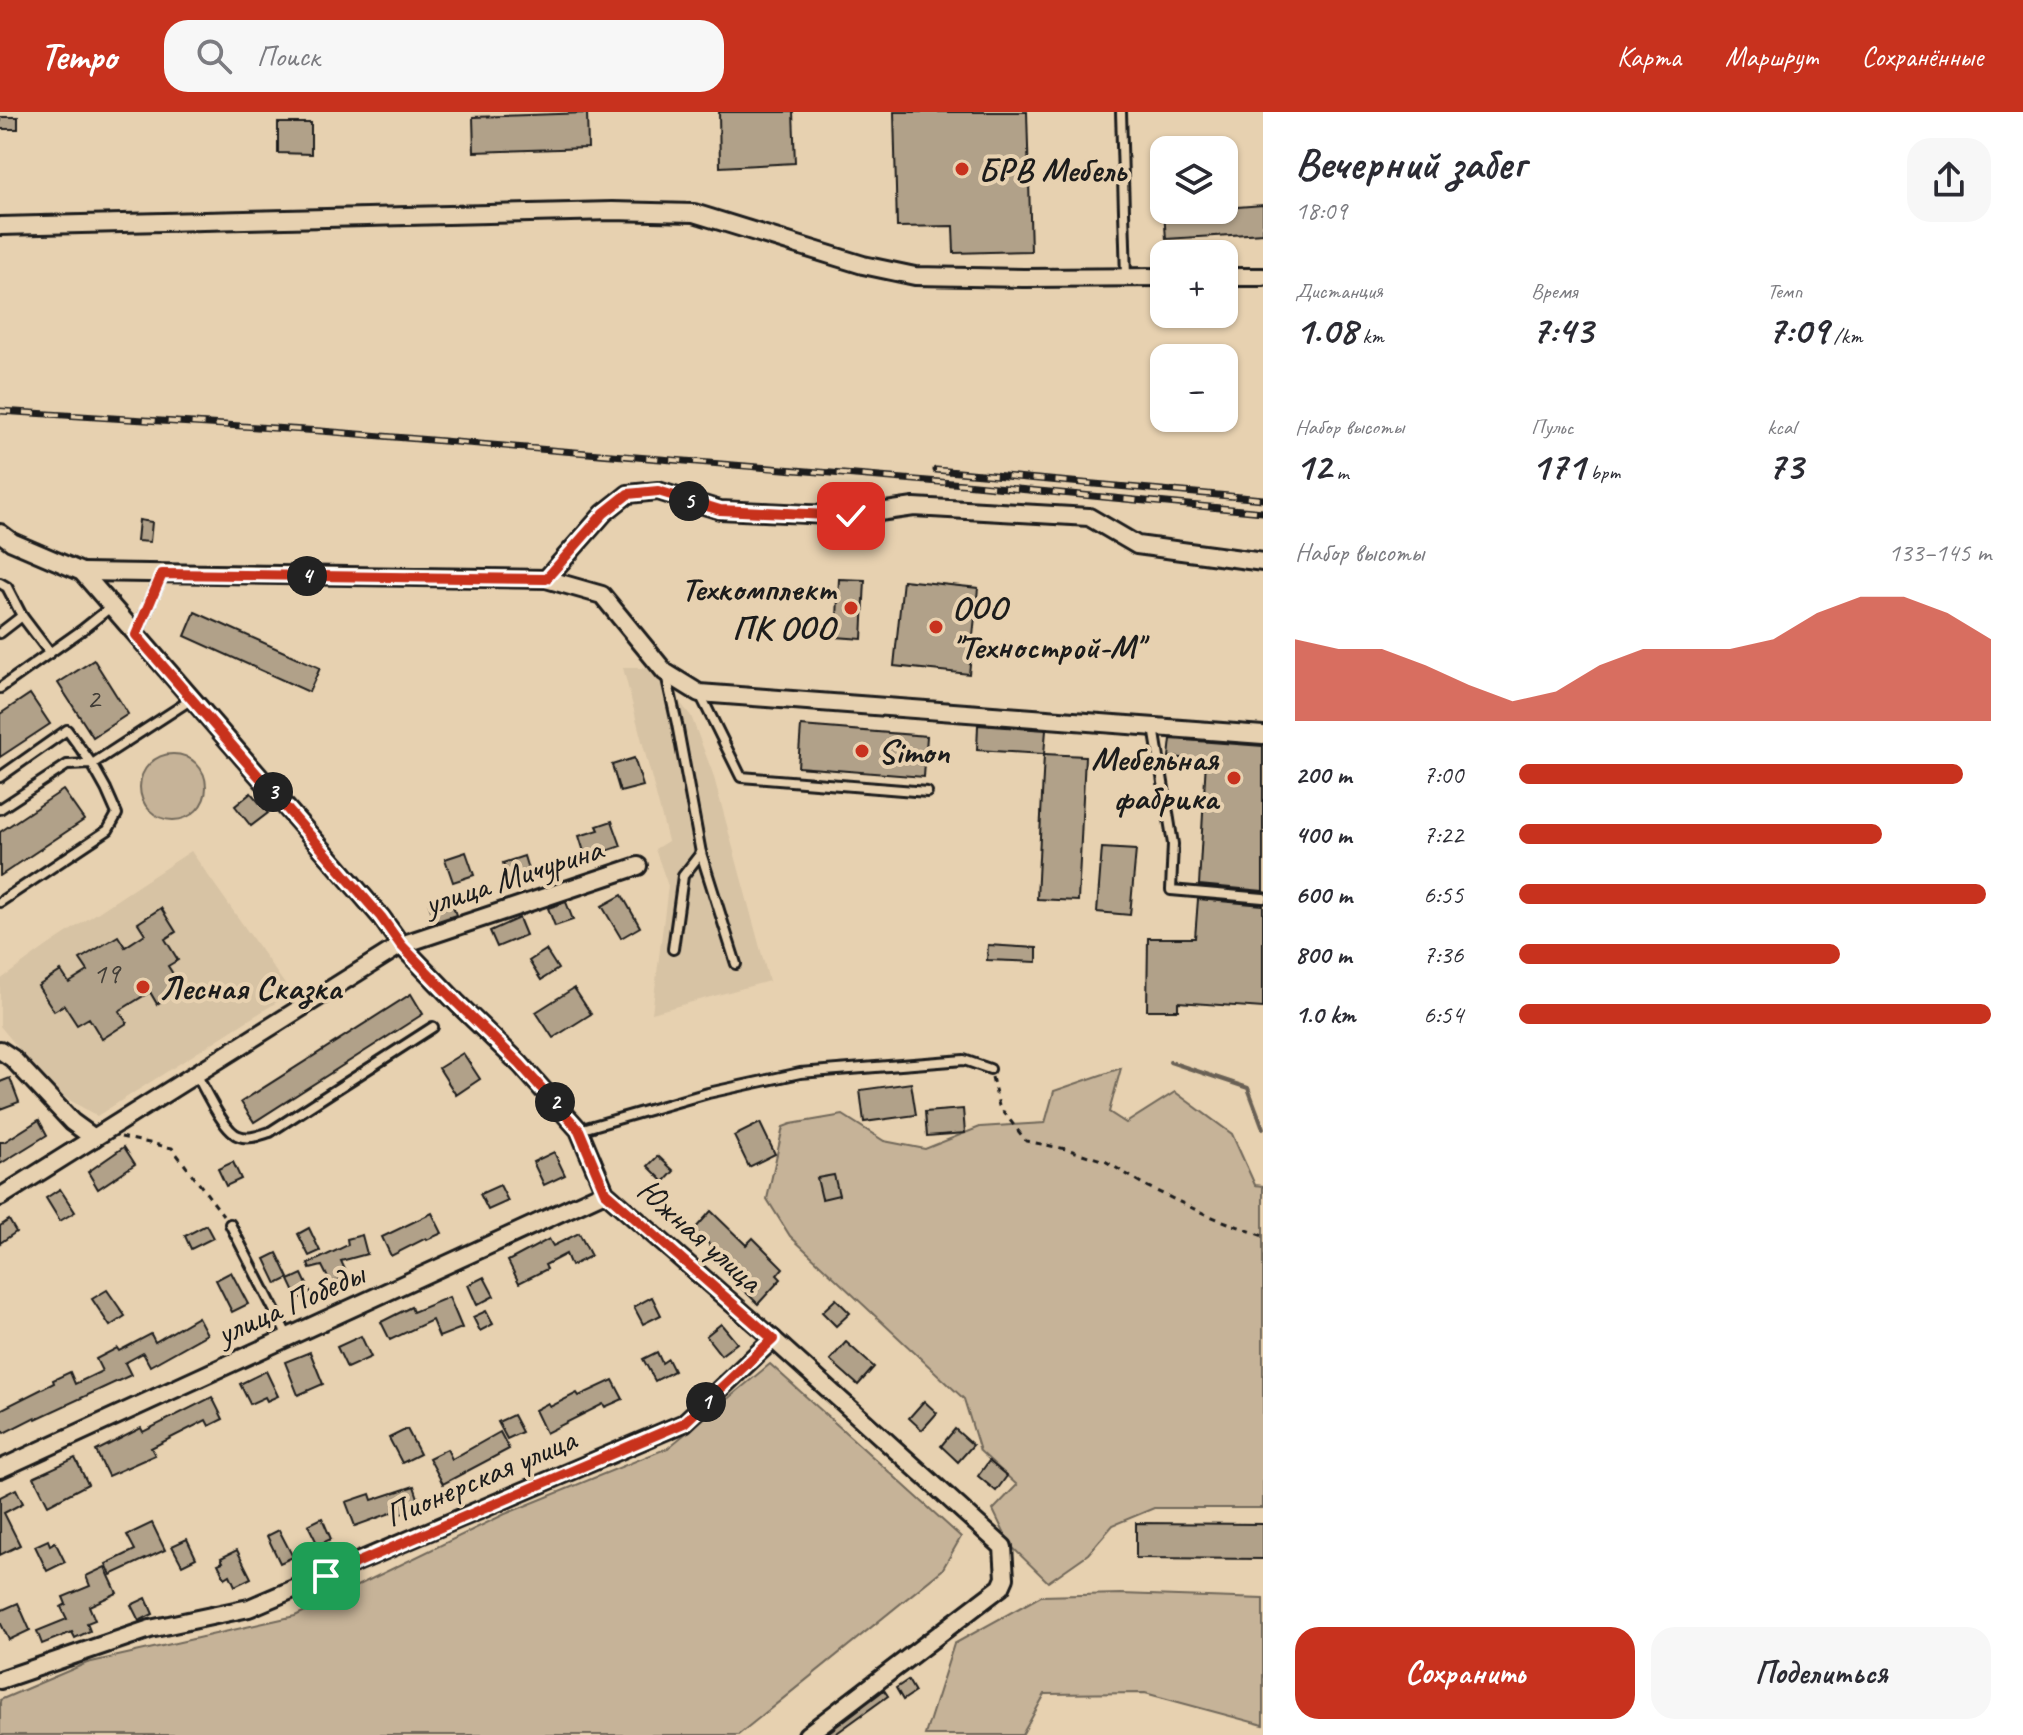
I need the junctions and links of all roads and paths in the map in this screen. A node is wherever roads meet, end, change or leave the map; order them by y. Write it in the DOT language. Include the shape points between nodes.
graph roads {
  1 [pos="1121,112"];
  2 [pos="0,226"];
  3 [pos="1126,277"];
  4 [pos="1150,277"];
  5 [pos="1238,277"];
  6 [pos="1263,277"];
  7 [pos="0,533"];
  8 [pos="1263,562"];
  9 [pos="82,572"];
  10 [pos="162,574"];
  11 [pos="546,579"];
  12 [pos="0,583"];
  13 [pos="112,606"];
  14 [pos="22,616"];
  15 [pos="0,633"];
  16 [pos="136,635"];
  17 [pos="50,653"];
  18 [pos="665,672"];
  19 [pos="0,688"];
  20 [pos="699,693"];
  21 [pos="192,699"];
  22 [pos="1154,726"];
  23 [pos="1263,735"];
  24 [pos="92,764"];
  25 [pos="0,777"];
  26 [pos="927,792"];
  27 [pos="0,809"];
  28 [pos="701,853"];
  29 [pos="638,866"];
  30 [pos="1263,898"];
  31 [pos="0,902"];
  32 [pos="401,945"];
  33 [pos="673,949"];
  34 [pos="736,964"];
  35 [pos="433,1027"];
  36 [pos="0,1050"];
  37 [pos="990,1069"];
  38 [pos="196,1073"];
  39 [pos="579,1130"];
  40 [pos="98,1135"];
  41 [pos="605,1192"];
  42 [pos="0,1197"];
  43 [pos="230,1224"];
  44 [pos="1263,1236"];
  45 [pos="288,1337"];
  46 [pos="773,1339"];
  47 [pos="0,1469"];
  48 [pos="0,1680"];
  49 [pos="807,1735"];
  1 -- 3 [label="lane"];
  2 -- 3 [label="street" via="694,213 915,276"];
  3 -- 4 [label="street"];
  5 -- 6 [label="street"];
  7 -- 9 [label="street, Южная улица"];
  8 -- 11 [label="street" via="1137,545 1089,517 914,507 851,516 720,510 658,491 628,494 604,513"];
  9 -- 10 [label="street"];
  9 -- 13 [label="street, Южная улица"];
  10 -- 11 [label="street"];
  10 -- 16 [label="lane"];
  11 -- 18 [label="street" via="602,595"];
  12 -- 14 [label="lane"];
  13 -- 16 [label="street, Южная улица"];
  13 -- 17 [label="lane"];
  14 -- 15 [label="lane"];
  14 -- 17 [label="lane"];
  16 -- 21 [label="street, Южная улица"];
  17 -- 19 [label="lane"];
  18 -- 20 [label="street"];
  18 -- 28 [label="lane"];
  20 -- 22 [label="street"];
  20 -- 26 [label="lane" via="741,777"];
  21 -- 24 [label="lane"];
  21 -- 32 [label="street, Южная улица"];
  22 -- 23 [label="street"];
  22 -- 30 [label="lane" via="1173,844 1171,890"];
  24 -- 25 [label="lane" via="67,730"];
  24 -- 27 [label="lane" via="67,765"];
  24 -- 31 [label="lane" via="117,814 108,830"];
  28 -- 33 [label="lane" via="683,876"];
  28 -- 34 [label="lane"];
  29 -- 32 [label="street, улица Мичурина"];
  32 -- 38 [label="street, улица Мичурина"];
  32 -- 39 [label="street, Южная улица"];
  35 -- 38 [label="lane" via="257,1137 230,1132"];
  36 -- 40 [label="street" via="72,1122"];
  37 -- 39 [label="lane" via="964,1060 800,1073"];
  37 -- 44 [label="path" via="999,1106 1026,1141 1105,1161 1207,1215"];
  38 -- 40 [label="street, улица Мичурина"];
  39 -- 41 [label="street, Южная улица"];
  40 -- 42 [label="street, улица Мичурина"];
  40 -- 43 [label="path" via="172,1148"];
  41 -- 45 [label="street, улица Победы"];
  41 -- 46 [label="street, Южная улица"];
  43 -- 45 [label="lane"];
  45 -- 47 [label="street, улица Победы"];
  46 -- 48 [label="street, Пионерская улица" via="684,1423 249,1608 150,1629"];
  46 -- 49 [label="street, Южная улица" via="1003,1547 1001,1587"];
}
